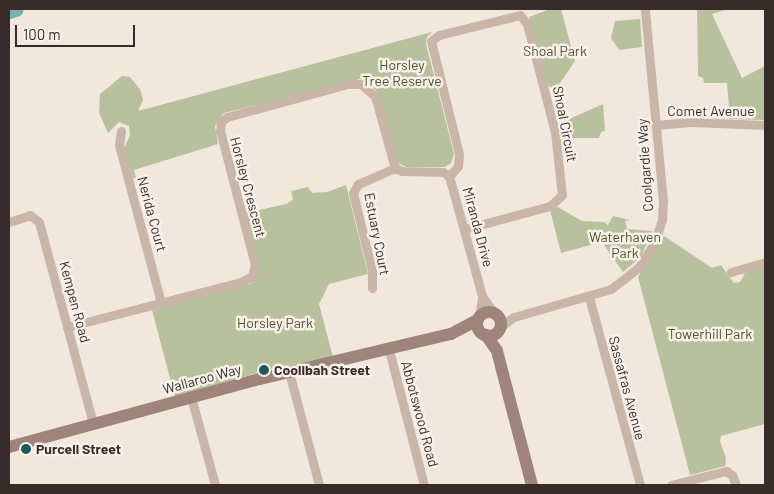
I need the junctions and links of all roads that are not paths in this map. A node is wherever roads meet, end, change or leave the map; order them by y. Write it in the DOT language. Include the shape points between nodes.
graph roads {
  1 [pos="645,9"];
  2 [pos="656,125"];
  3 [pos="765,125"];
  4 [pos="121,131"];
  5 [pos="395,168"];
  6 [pos="448,175"];
  7 [pos="9,222"];
  8 [pos="464,229"];
  9 [pos="765,262"];
  10 [pos="734,274"];
  11 [pos="372,288"];
  12 [pos="482,296"];
  13 [pos="589,297"];
  14 [pos="161,303"];
  15 [pos="494,313"];
  16 [pos="514,317"];
  17 [pos="478,318"];
  18 [pos="67,327"];
  19 [pos="500,329"];
  20 [pos="463,330"];
  21 [pos="483,334"];
  22 [pos="389,350"];
  23 [pos="497,351"];
  24 [pos="289,372"];
  25 [pos="192,397"];
  26 [pos="93,423"];
  27 [pos="9,447"];
  28 [pos="215,485"];
  29 [pos="319,485"];
  30 [pos="424,485"];
  31 [pos="532,485"];
  32 [pos="640,485"];
  33 [pos="670,485"];
  34 [pos="736,485"];
  1 -- 2 [label="street, Coolgardie Way"];
  2 -- 3 [label="street, Comet Avenue" via="693,122"];
  2 -- 13 [label="street, Coolgardie Way" via="663,201 660,229 647,255 629,276"];
  4 -- 14 [label="street, Nerida Court" via="119,145"];
  5 -- 6 [label="street" via="402,172"];
  5 -- 11 [label="street, Estuary Court" via="356,186 353,197 372,271"];
  5 -- 14 [label="street, Horsley Crescent" via="374,96 362,84 348,84 225,118 219,127 220,135 255,271 245,281"];
  6 -- 8 [label="street, Miranda Drive"];
  6 -- 8 [label="street, Shoal Circuit" via="458,162 458,150 431,41 443,34 516,14 522,16 555,132 562,195 550,206"];
  7 -- 18 [label="street, Kempen Road" via="30,215 38,220"];
  8 -- 12 [label="street, Miranda Drive"];
  9 -- 10 [label="street"];
  12 -- 15 [label="street, Miranda Drive"];
  12 -- 17 [label="street, Miranda Drive"];
  13 -- 16 [label="street, Coolgardie Way"];
  13 -- 32 [label="street, Sassafras Avenue"];
  14 -- 18 [label="street, Horsley Crescent"];
  15 -- 16 [label="street, Coolgardie Way"];
  15 -- 17 [label="street, Wallaroo Way"];
  15 -- 19 [label="street"];
  16 -- 19 [label="street, Coolgardie Way"];
  17 -- 20 [label="street, Wallaroo Way"];
  17 -- 21 [label="street"];
  18 -- 26 [label="street, Kempen Road"];
  19 -- 21 [label="street"];
  19 -- 23 [label="street"];
  20 -- 21 [label="street, Wallaroo Way"];
  20 -- 22 [label="street, Wallaroo Way"];
  21 -- 23 [label="street"];
  22 -- 24 [label="street, Wallaroo Way"];
  22 -- 30 [label="street, Abbotswood Road"];
  23 -- 31 [label="street"];
  24 -- 25 [label="street, Wallaroo Way"];
  24 -- 29 [label="street"];
  25 -- 26 [label="street, Wallaroo Way"];
  25 -- 28 [label="street"];
  26 -- 27 [label="street, Wallaroo Way"];
  33 -- 34 [label="street" via="726,471 732,475"];
}
